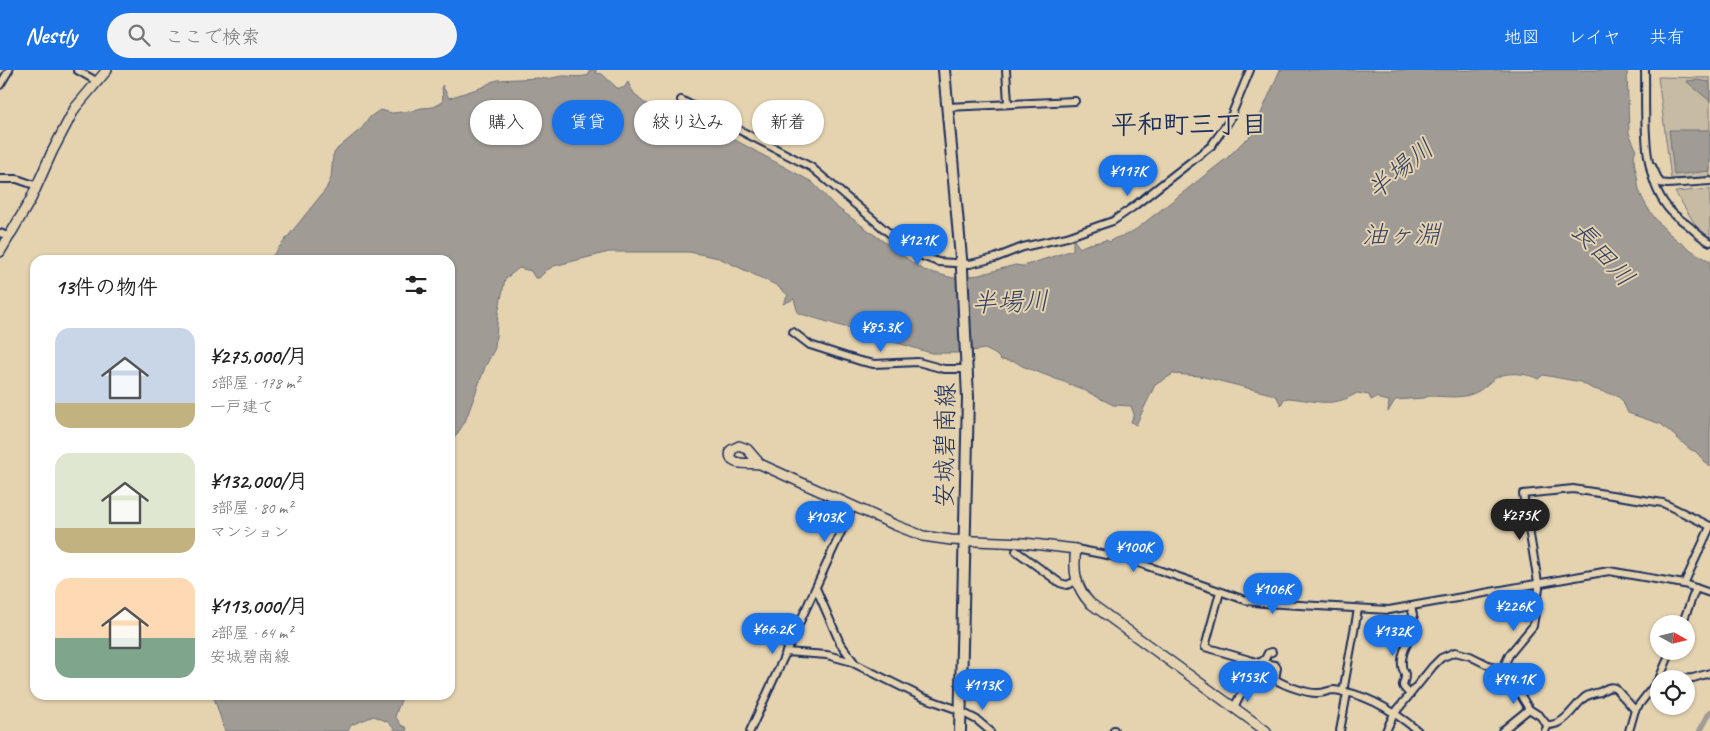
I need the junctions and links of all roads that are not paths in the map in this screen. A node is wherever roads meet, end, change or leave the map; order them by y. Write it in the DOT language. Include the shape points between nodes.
graph roads {
  1 [pos="8,70"];
  2 [pos="77,70"];
  3 [pos="107,70"];
  4 [pos="944,70"];
  5 [pos="1006,70"];
  6 [pos="1250,70"];
  7 [pos="1646,70"];
  8 [pos="98,82"];
  9 [pos="0,85"];
  10 [pos="1075,101"];
  11 [pos="1008,103"];
  12 [pos="947,107"];
  13 [pos="742,131"];
  14 [pos="1648,162"];
  15 [pos="0,179"];
  16 [pos="1710,181"];
  17 [pos="37,186"];
  18 [pos="0,233"];
  19 [pos="10,236"];
  20 [pos="1710,242"];
  21 [pos="0,252"];
  22 [pos="961,266"];
  23 [pos="793,332"];
  24 [pos="967,369"];
  25 [pos="760,464"];
  26 [pos="853,506"];
  27 [pos="1710,527"];
  28 [pos="965,541"];
  29 [pos="1076,549"];
  30 [pos="1016,551"];
  31 [pos="1076,580"];
  32 [pos="1539,584"];
  33 [pos="1684,584"];
  34 [pos="816,588"];
  35 [pos="1696,588"];
  36 [pos="1220,592"];
  37 [pos="1710,593"];
  38 [pos="1411,606"];
  39 [pos="1358,609"];
  40 [pos="1686,615"];
  41 [pos="786,652"];
  42 [pos="1272,652"];
  43 [pos="1260,662"];
  44 [pos="857,664"];
  45 [pos="1504,673"];
  46 [pos="1710,673"];
  47 [pos="1695,677"];
  48 [pos="1650,691"];
  49 [pos="1345,692"];
  50 [pos="1410,694"];
  51 [pos="1234,707"];
  52 [pos="1529,709"];
  53 [pos="1636,710"];
  54 [pos="961,711"];
  55 [pos="1394,714"];
  56 [pos="1546,728"];
  57 [pos="750,731"];
  58 [pos="960,731"];
  59 [pos="990,731"];
  60 [pos="1266,731"];
  61 [pos="1340,731"];
  62 [pos="1386,731"];
  63 [pos="1418,731"];
  64 [pos="1502,731"];
  65 [pos="1629,731"];
  1 -- 9 [label="street"];
  2 -- 8 [label="street"];
  3 -- 8 [label="street"];
  4 -- 12 [label="main road, 安城碧南線"];
  5 -- 11 [label="street"];
  6 -- 22 [label="street" via="1228,121 1211,146 1113,221"];
  7 -- 14 [label="street"];
  8 -- 17 [label="street" via="75,108"];
  10 -- 11 [label="street"];
  11 -- 12 [label="street"];
  12 -- 22 [label="main road, 安城碧南線"];
  13 -- 22 [label="street" via="811,167 889,233 922,256"];
  14 -- 16 [label="street" via="1660,183"];
  14 -- 20 [label="street" via="1652,179 1668,208"];
  15 -- 17 [label="street" via="17,179"];
  17 -- 19 [label="street"];
  18 -- 19 [label="street"];
  19 -- 21 [label="street"];
  22 -- 24 [label="main road, 安城碧南線"];
  23 -- 24 [label="street" via="810,345 860,361 888,364 918,362"];
  24 -- 28 [label="main road, 安城碧南線"];
  25 -- 26 [label="street"];
  26 -- 28 [label="street" via="916,534"];
  26 -- 34 [label="street"];
  27 -- 32 [label="street" via="1663,503 1572,489 1523,494"];
  27 -- 33 [label="street"];
  28 -- 29 [label="street"];
  28 -- 54 [label="main road, 安城碧南線"];
  29 -- 31 [label="street"];
  29 -- 36 [label="street" via="1120,557"];
  30 -- 31 [label="street" via="1060,583"];
  31 -- 51 [label="street" via="1090,604"];
  32 -- 33 [label="street" via="1609,571"];
  32 -- 38 [label="street"];
  32 -- 45 [label="street" via="1534,626 1509,655"];
  33 -- 35 [label="street"];
  34 -- 41 [label="street"];
  34 -- 44 [label="street" via="840,642"];
  35 -- 37 [label="street"];
  35 -- 40 [label="street"];
  36 -- 39 [label="street" via="1256,603"];
  36 -- 43 [label="street" via="1205,647"];
  38 -- 39 [label="street" via="1385,610"];
  38 -- 50 [label="street" via="1415,624 1407,640 1402,666 1405,673 1403,688"];
  39 -- 49 [label="street"];
  41 -- 44 [label="street" via="833,656"];
  41 -- 57 [label="street"];
  42 -- 43 [label="street"];
  43 -- 49 [label="street" via="1275,665 1275,679 1280,682 1313,693"];
  43 -- 51 [label="street"];
  44 -- 54 [label="street" via="922,697"];
  45 -- 50 [label="street" via="1466,654 1451,653 1441,658"];
  45 -- 52 [label="street"];
  46 -- 47 [label="street"];
  48 -- 53 [label="street"];
  49 -- 55 [label="street" via="1359,695"];
  49 -- 61 [label="street"];
  50 -- 55 [label="street"];
  51 -- 60 [label="street"];
  52 -- 56 [label="street" via="1540,716"];
  52 -- 64 [label="street"];
  53 -- 56 [label="street" via="1611,687 1590,694 1561,722"];
  53 -- 65 [label="street"];
  54 -- 58 [label="main road, 安城碧南線"];
  54 -- 59 [label="street"];
  55 -- 62 [label="street"];
  55 -- 63 [label="street"];
}
